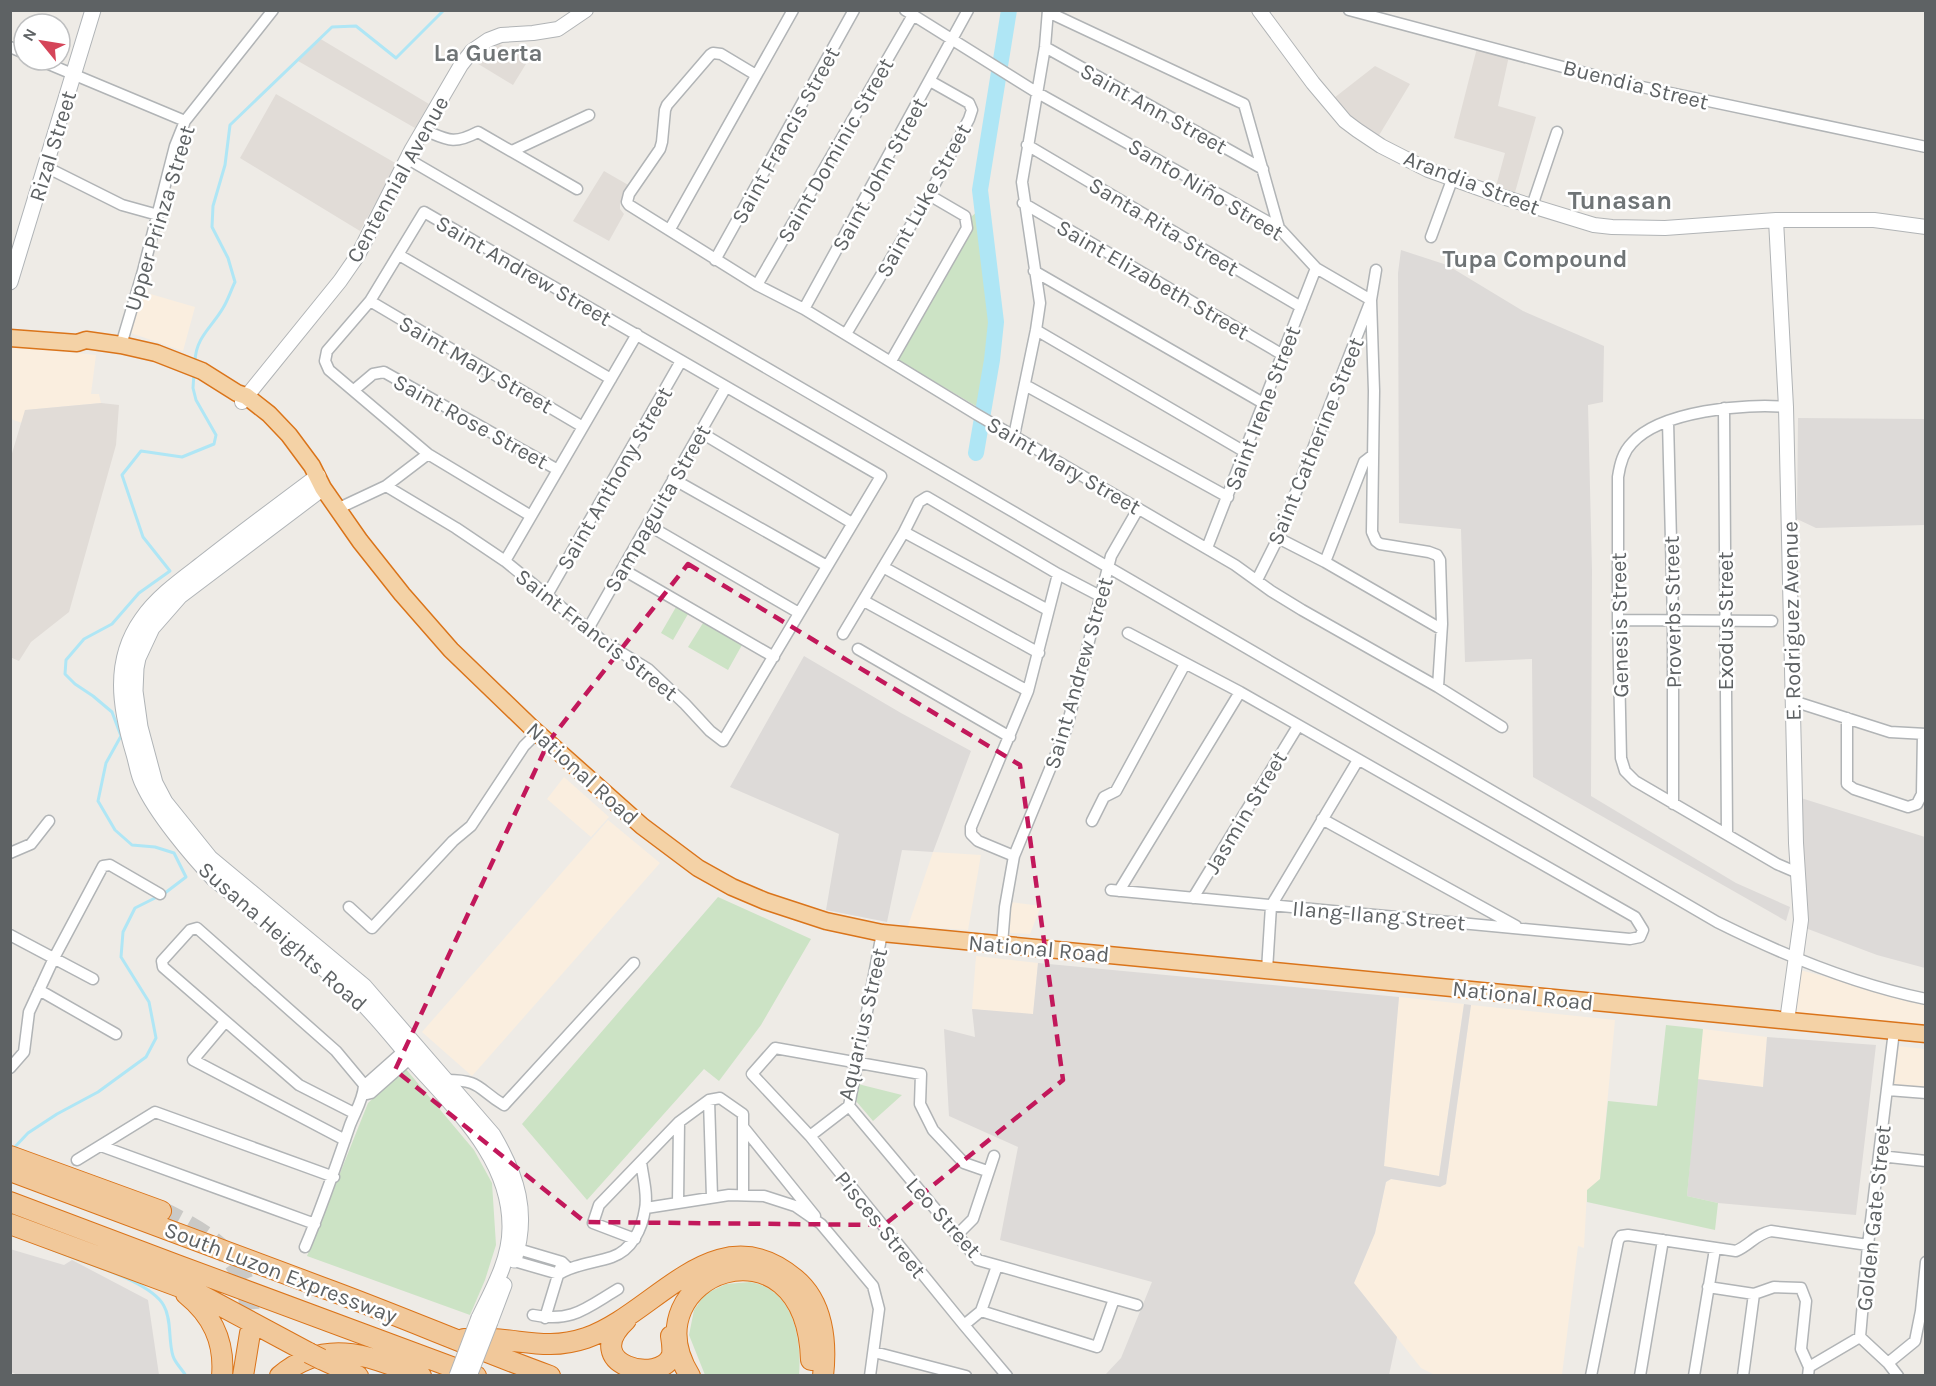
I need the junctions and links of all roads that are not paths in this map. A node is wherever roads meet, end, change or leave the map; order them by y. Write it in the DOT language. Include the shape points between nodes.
graph roads {
  1 [pos="93,10"];
  2 [pos="273,10"];
  3 [pos="586,10"];
  4 [pos="793,10"];
  5 [pos="854,10"];
  6 [pos="968,10"];
  7 [pos="1258,10"];
  8 [pos="1349,10"];
  9 [pos="1048,11"];
  10 [pos="909,13"];
  11 [pos="952,39"];
  12 [pos="1045,47"];
  13 [pos="64,72"];
  14 [pos="756,75"];
  15 [pos="73,76"];
  16 [pos="930,81"];
  17 [pos="1036,92"];
  18 [pos="589,115"];
  19 [pos="185,121"];
  20 [pos="424,130"];
  21 [pos="1557,132"];
  22 [pos="1028,145"];
  23 [pos="1926,147"];
  24 [pos="512,151"];
  25 [pos="408,159"];
  26 [pos="46,167"];
  27 [pos="1263,169"];
  28 [pos="1452,180"];
  29 [pos="577,189"];
  30 [pos="929,195"];
  31 [pos="1023,203"];
  32 [pos="1532,206"];
  33 [pos="158,214"];
  34 [pos="1776,220"];
  35 [pos="1926,227"];
  36 [pos="1280,228"];
  37 [pos="669,229"];
  38 [pos="1431,237"];
  39 [pos="399,255"];
  40 [pos="715,260"];
  41 [pos="1317,268"];
  42 [pos="1377,270"];
  43 [pos="1034,271"];
  44 [pos="10,282"];
  45 [pos="757,285"];
  46 [pos="1371,300"];
  47 [pos="370,301"];
  48 [pos="1301,308"];
  49 [pos="804,309"];
  50 [pos="10,327"];
  51 [pos="1036,330"];
  52 [pos="637,334"];
  53 [pos="846,334"];
  54 [pos="16,340"];
  55 [pos="86,340"];
  56 [pos="121,345"];
  57 [pos="1283,355"];
  58 [pos="681,361"];
  59 [pos="891,362"];
  60 [pos="611,379"];
  61 [pos="1025,385"];
  62 [pos="726,387"];
  63 [pos="354,390"];
  64 [pos="241,397"];
  65 [pos="1263,403"];
  66 [pos="1786,407"];
  67 [pos="1724,408"];
  68 [pos="1668,421"];
  69 [pos="583,427"];
  70 [pos="700,432"];
  71 [pos="1014,436"];
  72 [pos="1245,452"];
  73 [pos="428,454"];
  74 [pos="1372,455"];
  75 [pos="558,470"];
  76 [pos="881,476"];
  77 [pos="674,479"];
  78 [pos="317,482"];
  79 [pos="387,486"];
  80 [pos="1228,497"];
  81 [pos="1138,508"];
  82 [pos="337,509"];
  83 [pos="531,516"];
  84 [pos="852,523"];
  85 [pos="648,525"];
  86 [pos="904,532"];
  87 [pos="1278,538"];
  88 [pos="1207,548"];
  89 [pos="505,561"];
  90 [pos="1325,562"];
  91 [pos="827,566"];
  92 [pos="883,567"];
  93 [pos="1109,568"];
  94 [pos="622,569"];
  95 [pos="1058,574"];
  96 [pos="1257,580"];
  97 [pos="547,595"];
  98 [pos="1102,597"];
  99 [pos="864,602"];
  100 [pos="1048,610"];
  101 [pos="799,613"];
  102 [pos="1618,620"];
  103 [pos="1673,621"];
  104 [pos="1725,621"];
  105 [pos="1772,621"];
  106 [pos="588,629"];
  107 [pos="1442,629"];
  108 [pos="1128,633"];
  109 [pos="843,634"];
  110 [pos="858,649"];
  111 [pos="1039,653"];
  112 [pos="774,657"];
  113 [pos="1185,664"];
  114 [pos="1438,687"];
  115 [pos="1028,691"];
  116 [pos="1240,692"];
  117 [pos="1793,700"];
  118 [pos="1847,718"];
  119 [pos="1298,726"];
  120 [pos="1502,727"];
  121 [pos="537,733"];
  122 [pos="1924,734"];
  123 [pos="1010,737"];
  124 [pos="1358,760"];
  125 [pos="1673,804"];
  126 [pos="1322,819"];
  127 [pos="49,821"];
  128 [pos="1092,821"];
  129 [pos="1727,834"];
  130 [pos="10,853"];
  131 [pos="1014,856"];
  132 [pos="1798,873"];
  133 [pos="160,894"];
  134 [pos="1193,898"];
  135 [pos="1271,906"];
  136 [pos="349,908"];
  137 [pos="1482,908"];
  138 [pos="1477,924"];
  139 [pos="1521,929"];
  140 [pos="882,933"];
  141 [pos="10,935"];
  142 [pos="1002,944"];
  143 [pos="54,958"];
  144 [pos="1797,958"];
  145 [pos="634,963"];
  146 [pos="1267,970"];
  147 [pos="93,979"];
  148 [pos="39,990"];
  149 [pos="1926,999"];
  150 [pos="1787,1021"];
  151 [pos="225,1022"];
  152 [pos="1894,1031"];
  153 [pos="116,1034"];
  154 [pos="1926,1034"];
  155 [pos="411,1051"];
  156 [pos="859,1061"];
  157 [pos="10,1068"];
  158 [pos="446,1080"];
  159 [pos="1888,1090"];
  160 [pos="366,1091"];
  161 [pos="1926,1093"];
  162 [pos="709,1100"];
  163 [pos="849,1106"];
  164 [pos="354,1113"];
  165 [pos="679,1122"];
  166 [pos="744,1128"];
  167 [pos="810,1136"];
  168 [pos="345,1140"];
  169 [pos="101,1146"];
  170 [pos="10,1156"];
  171 [pos="993,1156"];
  172 [pos="1880,1156"];
  173 [pos="78,1160"];
  174 [pos="1926,1161"];
  175 [pos="641,1162"];
  176 [pos="10,1171"];
  177 [pos="987,1172"];
  178 [pos="334,1177"];
  179 [pos="744,1194"];
  180 [pos="712,1197"];
  181 [pos="10,1202"];
  182 [pos="678,1203"];
  183 [pos="646,1208"];
  184 [pos="161,1211"];
  185 [pos="10,1224"];
  186 [pos="315,1224"];
  187 [pos="821,1224"];
  188 [pos="957,1235"];
  189 [pos="635,1239"];
  190 [pos="1663,1240"];
  191 [pos="1868,1245"];
  192 [pos="305,1247"];
  193 [pos="1715,1249"];
  194 [pos="516,1255"];
  195 [pos="1926,1262"];
  196 [pos="998,1266"];
  197 [pos="563,1268"];
  198 [pos="169,1282"];
  199 [pos="1708,1287"];
  200 [pos="618,1289"];
  201 [pos="692,1293"];
  202 [pos="1754,1294"];
  203 [pos="1114,1299"];
  204 [pos="1137,1305"];
  205 [pos="641,1306"];
  206 [pos="981,1311"];
  207 [pos="1923,1312"];
  208 [pos="533,1315"];
  209 [pos="545,1318"];
  210 [pos="484,1320"];
  211 [pos="964,1325"];
  212 [pos="250,1333"];
  213 [pos="1860,1337"];
  214 [pos="453,1339"];
  215 [pos="874,1352"];
  216 [pos="1888,1363"];
  217 [pos="1808,1371"];
  218 [pos="222,1376"];
  219 [pos="243,1376"];
  220 [pos="280,1376"];
  221 [pos="358,1376"];
  222 [pos="421,1376"];
  223 [pos="457,1376"];
  224 [pos="470,1376"];
  225 [pos="476,1376"];
  226 [pos="550,1376"];
  227 [pos="690,1376"];
  228 [pos="811,1376"];
  229 [pos="823,1376"];
  230 [pos="870,1376"];
  231 [pos="966,1376"];
  232 [pos="1008,1376"];
  233 [pos="1591,1376"];
  234 [pos="1640,1376"];
  235 [pos="1694,1376"];
  236 [pos="1743,1376"];
  237 [pos="1898,1376"];
  1 -- 15 [label="main road, Rizal Street"];
  2 -- 19 [label="street, Upper Prinza Street"];
  3 -- 20 [label="street, Centennial Avenue" via="558,29 501,34 475,49 461,65"];
  4 -- 14 [label="street"];
  5 -- 40 [label="street, Saint Francis Street"];
  6 -- 11 [label="street, Saint John Street"];
  7 -- 28 [label="street, Arandia Street" via="1345,121 1399,156"];
  8 -- 23 [label="street, Buendia Street" via="1623,83"];
  9 -- 12 [label="street"];
  9 -- 27 [label="street" via="1245,104"];
  10 -- 11 [label="street, Santo Niño Street"];
  10 -- 45 [label="street, Saint Dominic Street"];
  11 -- 16 [label="street, Saint John Street"];
  11 -- 17 [label="street, Santo Niño Street"];
  12 -- 17 [label="street"];
  12 -- 27 [label="street, Saint Ann Street"];
  13 -- 15 [label="street"];
  14 -- 37 [label="street"];
  14 -- 37 [label="street, Saint Mary Street" via="713,53 667,105 663,142 627,202"];
  15 -- 19 [label="street"];
  15 -- 26 [label="main road, Rizal Street"];
  16 -- 30 [label="street, Saint Luke Street" via="969,103 972,110"];
  16 -- 49 [label="street, Saint John Street"];
  17 -- 22 [label="street"];
  17 -- 36 [label="street, Santo Niño Street"];
  18 -- 24 [label="street"];
  19 -- 33 [label="street, Upper Prinza Street"];
  20 -- 24 [label="street" via="450,140 463,140 478,132"];
  20 -- 25 [label="street, Centennial Avenue"];
  21 -- 32 [label="street"];
  22 -- 31 [label="street"];
  22 -- 48 [label="street, Santa Rita Street"];
  24 -- 29 [label="street"];
  25 -- 64 [label="street, Centennial Avenue" via="340,281"];
  25 -- 93 [label="street"];
  26 -- 33 [label="street" via="122,205"];
  26 -- 44 [label="main road, Rizal Street"];
  27 -- 36 [label="street"];
  28 -- 32 [label="street, Arandia Street"];
  28 -- 38 [label="street"];
  30 -- 53 [label="street, Saint Luke Street"];
  30 -- 59 [label="street" via="965,216 967,228"];
  31 -- 43 [label="street"];
  31 -- 57 [label="street, Saint Elizabeth Street"];
  32 -- 34 [label="street, Arandia Street" via="1594,225 1665,228"];
  33 -- 56 [label="street, Upper Prinza Street"];
  34 -- 35 [label="street, Arandia Street" via="1874,220"];
  34 -- 66 [label="street, E. Rodriguez Avenue"];
  36 -- 41 [label="street, Santo Niño Street"];
  37 -- 40 [label="street, Saint Mary Street"];
  39 -- 47 [label="street, Saint Andrew Street"];
  39 -- 52 [label="street, Saint Andrew Street" via="423,212"];
  39 -- 60 [label="street"];
  40 -- 45 [label="street, Saint Mary Street"];
  41 -- 46 [label="street, Santo Niño Street"];
  41 -- 48 [label="street, Saint Irene Street"];
  42 -- 46 [label="street"];
  43 -- 51 [label="street" via="1040,303"];
  43 -- 65 [label="street"];
  45 -- 49 [label="street, Saint Mary Street"];
  46 -- 74 [label="street"];
  46 -- 87 [label="street, Saint Catherine Street"];
  47 -- 63 [label="street, Saint Andrew Street" via="327,351 325,361 329,370"];
  47 -- 69 [label="street, Saint Mary Street"];
  48 -- 57 [label="street, Saint Irene Street"];
  49 -- 53 [label="street, Saint Mary Street"];
  50 -- 55 [label="highway, National Road" via="78,334"];
  51 -- 61 [label="street"];
  51 -- 72 [label="street"];
  52 -- 58 [label="street, Saint Andrew Street"];
  52 -- 60 [label="street"];
  53 -- 59 [label="street, Saint Mary Street"];
  54 -- 55 [label="highway, National Road"];
  55 -- 56 [label="highway, National Road"];
  56 -- 64 [label="highway, National Road" via="197,368"];
  57 -- 65 [label="street, Saint Irene Street"];
  58 -- 62 [label="street, Saint Andrew Street"];
  58 -- 97 [label="street, Saint Anthony Street"];
  59 -- 71 [label="street, Saint Mary Street"];
  60 -- 69 [label="street"];
  61 -- 71 [label="street"];
  61 -- 80 [label="street"];
  62 -- 70 [label="street, Sampaguita Street"];
  62 -- 76 [label="street, Saint Andrew Street"];
  63 -- 73 [label="street, Saint Andrew Street"];
  63 -- 75 [label="street, Saint Rose Street" via="373,374 384,372"];
  64 -- 78 [label="highway, National Road"];
  65 -- 72 [label="street, Saint Irene Street"];
  66 -- 67 [label="street, Genesis Street"];
  66 -- 117 [label="street, E. Rodriguez Avenue"];
  67 -- 68 [label="street, Genesis Street"];
  67 -- 104 [label="street, Exodus Street"];
  68 -- 102 [label="street, Genesis Street" via="1633,441 1621,462"];
  68 -- 103 [label="street, Proverbs Street"];
  69 -- 75 [label="street"];
  70 -- 77 [label="street, Sampaguita Street"];
  70 -- 84 [label="street"];
  71 -- 81 [label="street, Saint Mary Street"];
  72 -- 80 [label="street, Saint Irene Street"];
  73 -- 79 [label="street"];
  73 -- 83 [label="street, Saint Andrew Street"];
  74 -- 90 [label="street" via="1364,462"];
  74 -- 107 [label="street" via="1373,536 1385,545 1430,552 1438,557"];
  75 -- 83 [label="street"];
  76 -- 84 [label="street, Saint Francis Street"];
  77 -- 85 [label="street, Sampaguita Street"];
  77 -- 91 [label="street"];
  78 -- 82 [label="highway, National Road"];
  78 -- 155 [label="main road, Susana Heights Road" via="174,586 149,609 125,654 122,707 143,784 200,865 355,996"];
  79 -- 82 [label="street"];
  79 -- 89 [label="street, Saint Francis Street"];
  80 -- 88 [label="street, Saint Irene Street"];
  81 -- 88 [label="street, Saint Mary Street"];
  81 -- 93 [label="street, Saint Andrew Street" via="1111,556"];
  82 -- 121 [label="highway, National Road" via="435,632"];
  83 -- 89 [label="street"];
  84 -- 91 [label="street, Saint Francis Street"];
  85 -- 94 [label="street, Sampaguita Street"];
  85 -- 101 [label="street"];
  86 -- 92 [label="street"];
  86 -- 95 [label="street" via="919,502 927,497"];
  86 -- 100 [label="street"];
  87 -- 90 [label="street"];
  87 -- 96 [label="street, Saint Catherine Street"];
  88 -- 96 [label="street, Saint Mary Street"];
  89 -- 97 [label="street, Saint Francis Street"];
  90 -- 107 [label="street"];
  91 -- 101 [label="street, Saint Francis Street"];
  92 -- 99 [label="street"];
  92 -- 111 [label="street"];
  93 -- 98 [label="street, Saint Andrew Street"];
  93 -- 144 [label="street" via="1707,916"];
  94 -- 106 [label="street, Sampaguita Street"];
  94 -- 112 [label="street"];
  95 -- 98 [label="street"];
  95 -- 100 [label="street"];
  96 -- 114 [label="street, Saint Mary Street"];
  97 -- 106 [label="street, Saint Francis Street"];
  98 -- 131 [label="street, Saint Andrew Street" via="1066,730"];
  99 -- 109 [label="street"];
  99 -- 115 [label="street"];
  100 -- 111 [label="street"];
  101 -- 112 [label="street, Saint Francis Street"];
  102 -- 103 [label="street"];
  102 -- 125 [label="street, Genesis Street" via="1623,765 1635,781"];
  103 -- 104 [label="street"];
  103 -- 125 [label="street, Proverbs Street"];
  104 -- 105 [label="street"];
  104 -- 129 [label="street, Exodus Street"];
  106 -- 112 [label="street, Saint Francis Street" via="662,680 723,741"];
  107 -- 114 [label="street"];
  108 -- 113 [label="street"];
  110 -- 123 [label="street"];
  111 -- 115 [label="street"];
  113 -- 116 [label="street"];
  113 -- 128 [label="street" via="1116,791 1104,797"];
  114 -- 120 [label="street, Saint Mary Street"];
  115 -- 123 [label="street"];
  116 -- 119 [label="street"];
  116 -- 134 [label="street, Ilang-Ilang Street" via="1115,891"];
  117 -- 118 [label="street"];
  117 -- 132 [label="street, E. Rodriguez Avenue"];
  118 -- 122 [label="street" via="1890,732"];
  118 -- 122 [label="street" via="1847,784 1908,807 1917,804 1922,794"];
  119 -- 124 [label="street"];
  119 -- 134 [label="street, Jasmin Street"];
  121 -- 136 [label="street" via="524,746 471,826 372,928"];
  121 -- 140 [label="highway, National Road" via="658,839 715,878 791,912"];
  123 -- 131 [label="street" via="970,827 978,841"];
  124 -- 126 [label="street"];
  124 -- 139 [label="street, Ilang-Ilang Street" via="1635,917 1643,930 1640,937 1630,939"];
  125 -- 129 [label="street, Genesis Street"];
  126 -- 135 [label="street"];
  126 -- 137 [label="street"];
  127 -- 130 [label="street" via="32,844"];
  129 -- 132 [label="street, Genesis Street"];
  131 -- 142 [label="street, Saint Andrew Street"];
  132 -- 144 [label="street, E. Rodriguez Avenue" via="1801,920"];
  133 -- 143 [label="street" via="106,864"];
  134 -- 135 [label="street, Ilang-Ilang Street"];
  135 -- 138 [label="street, Ilang-Ilang Street"];
  135 -- 146 [label="street"];
  137 -- 138 [label="street"];
  137 -- 139 [label="street"];
  138 -- 139 [label="street, Ilang-Ilang Street"];
  140 -- 142 [label="highway, National Road"];
  140 -- 156 [label="street, Aquarius Street"];
  141 -- 143 [label="street"];
  142 -- 146 [label="highway, National Road"];
  143 -- 147 [label="street"];
  143 -- 148 [label="street"];
  144 -- 149 [label="street" via="1876,988"];
  144 -- 150 [label="street, E. Rodriguez Avenue"];
  145 -- 158 [label="street" via="504,1105 481,1086"];
  146 -- 150 [label="highway, National Road"];
  148 -- 153 [label="street"];
  148 -- 157 [label="street" via="27,1019 24,1052"];
  150 -- 152 [label="highway, National Road"];
  151 -- 160 [label="street" via="163,967 162,961 194,928 327,1043"];
  151 -- 164 [label="street" via="299,1085"];
  151 -- 168 [label="street" via="193,1060"];
  152 -- 154 [label="highway, National Road"];
  152 -- 159 [label="street, Golden Gate Street"];
  155 -- 158 [label="main road, Susana Heights Road"];
  155 -- 160 [label="street"];
  155 -- 210 [label="main road, Susana Heights Road" via="483,1143 504,1190 509,1212 508,1243"];
  156 -- 163 [label="street, Aquarius Street"];
  156 -- 167 [label="street, Pisces Street" via="776,1048 752,1074"];
  156 -- 177 [label="street" via="921,1074 920,1104 933,1130 964,1163"];
  158 -- 194 [label="main road, Susana Heights Road" via="493,1135 508,1161 518,1187"];
  159 -- 161 [label="street"];
  159 -- 172 [label="street, Golden Gate Street"];
  160 -- 164 [label="street"];
  162 -- 165 [label="street"];
  162 -- 166 [label="street" via="720,1098 743,1114"];
  162 -- 180 [label="street"];
  163 -- 167 [label="street, Aquarius Street"];
  163 -- 188 [label="street, Leo Street"];
  164 -- 168 [label="street"];
  165 -- 175 [label="street"];
  165 -- 182 [label="street"];
  166 -- 179 [label="street"];
  166 -- 187 [label="street"];
  167 -- 211 [label="street, Pisces Street"];
  168 -- 178 [label="street"];
  169 -- 173 [label="street"];
  169 -- 178 [label="street" via="155,1112"];
  169 -- 186 [label="street"];
  170 -- 184 [label="highway"];
  171 -- 177 [label="street"];
  172 -- 174 [label="street"];
  172 -- 191 [label="street, Golden Gate Street"];
  175 -- 183 [label="street"];
  175 -- 189 [label="street" via="599,1205 593,1223"];
  176 -- 214 [label="highway, South Luzon Expressway"];
  177 -- 188 [label="street" via="973,1219"];
  178 -- 186 [label="street"];
  179 -- 180 [label="street"];
  179 -- 187 [label="street" via="795,1206"];
  180 -- 182 [label="street"];
  181 -- 225 [label="highway, South Luzon Expressway"];
  182 -- 183 [label="street"];
  183 -- 189 [label="street"];
  185 -- 198 [label="highway"];
  186 -- 192 [label="street"];
  187 -- 215 [label="street" via="873,1286 879,1309"];
  188 -- 196 [label="street, Leo Street" via="978,1260"];
  189 -- 197 [label="street" via="615,1256"];
  190 -- 193 [label="street"];
  190 -- 233 [label="street" via="1628,1235 1618,1241"];
  190 -- 234 [label="street"];
  191 -- 193 [label="street" via="1771,1231 1757,1235 1736,1251"];
  191 -- 213 [label="street, Golden Gate Street"];
  193 -- 199 [label="street"];
  194 -- 197 [label="street"];
  194 -- 210 [label="main road, Susana Heights Road"];
  195 -- 207 [label="street"];
  196 -- 203 [label="street, Leo Street"];
  196 -- 206 [label="street"];
  197 -- 209 [label="street"];
  198 -- 218 [label="highway" via="211,1320 222,1351"];
  198 -- 221 [label="highway" via="212,1300"];
  199 -- 202 [label="street"];
  199 -- 235 [label="street"];
  200 -- 209 [label="street" via="574,1315"];
  201 -- 205 [label="highway" via="674,1314 668,1362 657,1372 641,1375 619,1365 611,1348 619,1326"];
  201 -- 227 [label="highway" via="677,1328 680,1352"];
  201 -- 228 [label="highway" via="705,1281 728,1271 756,1271 777,1281 795,1297 804,1314 811,1347"];
  202 -- 217 [label="street" via="1774,1287 1801,1288 1806,1301 1801,1349"];
  202 -- 236 [label="street"];
  203 -- 204 [label="street, Leo Street"];
  203 -- 206 [label="street" via="1097,1347"];
  205 -- 214 [label="highway" via="608,1328 564,1344"];
  205 -- 229 [label="highway" via="716,1260 745,1256 769,1262 796,1279 814,1303 823,1337"];
  206 -- 211 [label="street"];
  207 -- 216 [label="street" via="1915,1341"];
  208 -- 209 [label="street"];
  210 -- 223 [label="main road, Susana Heights Road, bridge"];
  210 -- 224 [label="main road, Susana Heights Road, bridge"];
  211 -- 232 [label="street, Pisces Street"];
  212 -- 219 [label="highway"];
  213 -- 216 [label="street"];
  213 -- 217 [label="street, Golden Gate Street"];
  214 -- 226 [label="highway, South Luzon Expressway"];
  215 -- 230 [label="street"];
  215 -- 231 [label="street"];
  216 -- 237 [label="street"];
  220 -- 222 [label="highway" via="304,1359 338,1353 370,1357"];
}
